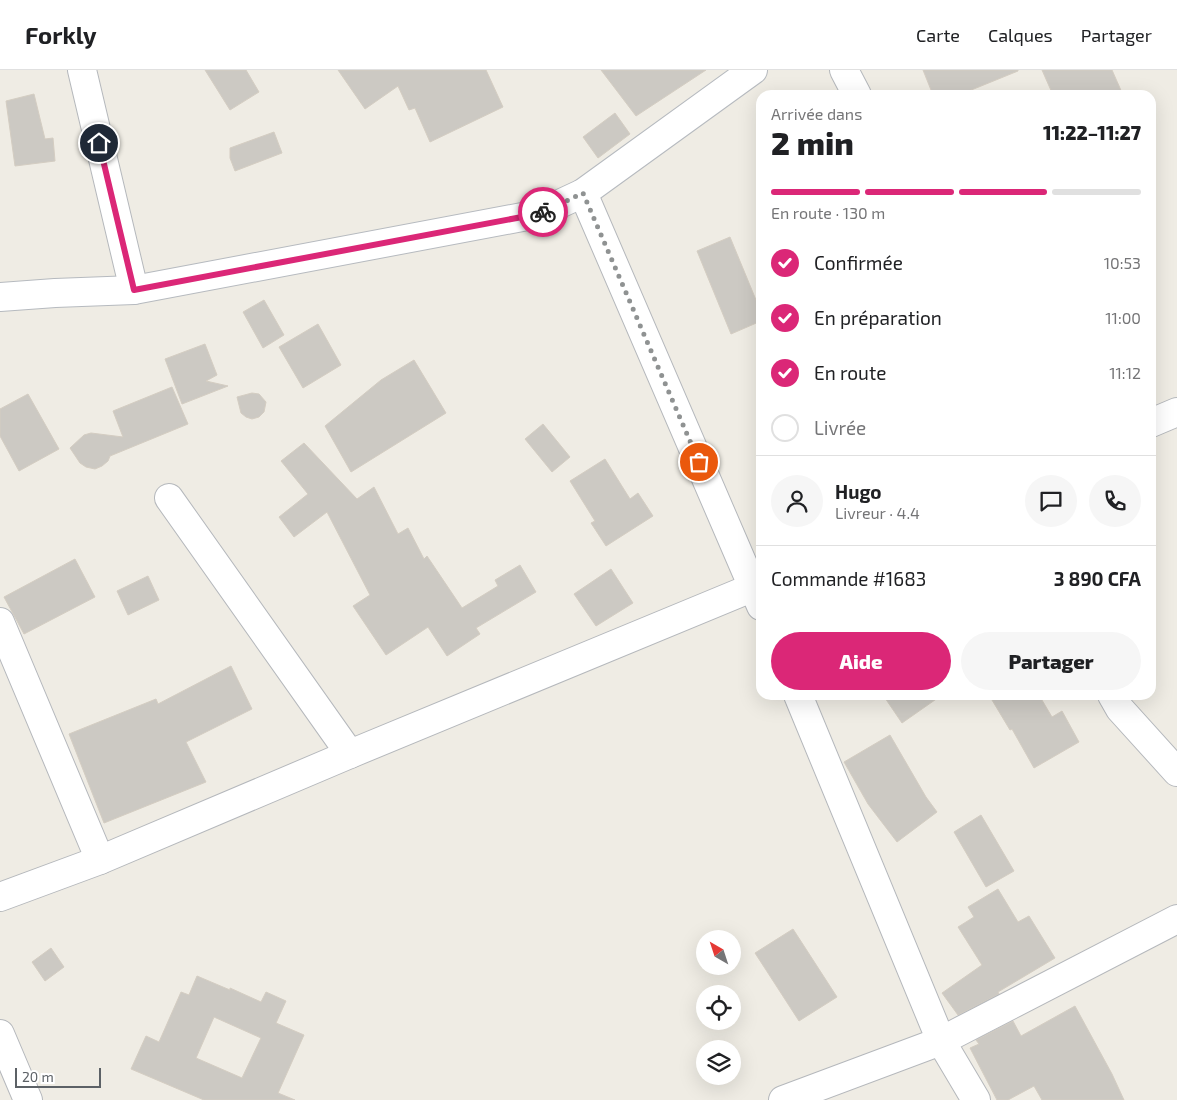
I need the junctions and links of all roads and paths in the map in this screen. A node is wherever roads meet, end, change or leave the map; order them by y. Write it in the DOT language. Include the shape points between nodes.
graph roads {
  1 [pos="82,70"];
  2 [pos="753,70"];
  3 [pos="844,70"];
  4 [pos="854,90"];
  5 [pos="583,193"];
  6 [pos="134,290"];
  7 [pos="0,297"];
  8 [pos="1177,412"];
  9 [pos="1156,421"];
  10 [pos="169,498"];
  11 [pos="756,585"];
  12 [pos="756,593"];
  13 [pos="0,622"];
  14 [pos="800,700"];
  15 [pos="1115,700"];
  16 [pos="350,754"];
  17 [pos="1177,772"];
  18 [pos="100,860"];
  19 [pos="0,897"];
  20 [pos="1177,919"];
  21 [pos="0,1034"];
  22 [pos="941,1041"];
  23 [pos="28,1100"];
  24 [pos="783,1100"];
  25 [pos="976,1100"];
  1 -- 6 [label="street"];
  2 -- 5 [label="street"];
  3 -- 4 [label="street"];
  5 -- 6 [label="street" via="538,214"];
  5 -- 11 [label="street"];
  6 -- 7 [label="street"];
  8 -- 9 [label="street"];
  10 -- 16 [label="street"];
  12 -- 16 [label="street"];
  13 -- 18 [label="street"];
  14 -- 22 [label="street"];
  15 -- 17 [label="street"];
  16 -- 18 [label="street"];
  18 -- 19 [label="street"];
  20 -- 22 [label="street"];
  21 -- 23 [label="street"];
  22 -- 24 [label="street"];
  22 -- 25 [label="street"];
}
